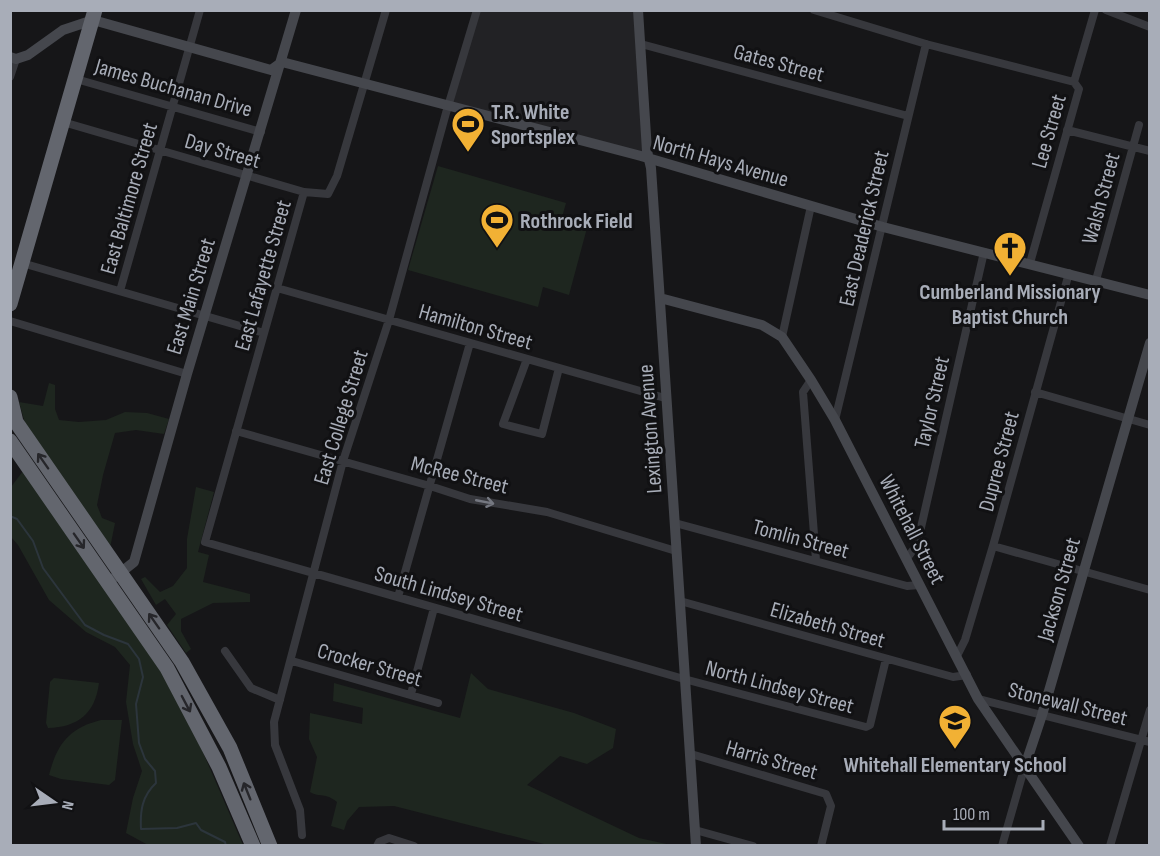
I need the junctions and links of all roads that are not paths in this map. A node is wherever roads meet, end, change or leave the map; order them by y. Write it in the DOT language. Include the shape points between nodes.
graph roads {
  1 [pos="200,10"];
  2 [pos="297,10"];
  3 [pos="386,10"];
  4 [pos="477,10"];
  5 [pos="638,10"];
  6 [pos="814,10"];
  7 [pos="1095,10"];
  8 [pos="1106,10"];
  9 [pos="94,15"];
  10 [pos="1149,27"];
  11 [pos="641,44"];
  12 [pos="926,44"];
  13 [pos="189,47"];
  14 [pos="13,58"];
  15 [pos="282,62"];
  16 [pos="10,77"];
  17 [pos="76,80"];
  18 [pos="1074,82"];
  19 [pos="364,84"];
  20 [pos="449,106"];
  21 [pos="172,107"];
  22 [pos="908,116"];
  23 [pos="63,122"];
  24 [pos="1139,125"];
  25 [pos="1067,130"];
  26 [pos="261,132"];
  27 [pos="1132,147"];
  28 [pos="160,150"];
  29 [pos="1149,151"];
  30 [pos="648,158"];
  31 [pos="247,175"];
  32 [pos="304,192"];
  33 [pos="811,206"];
  34 [pos="883,227"];
  35 [pos="984,252"];
  36 [pos="22,263"];
  37 [pos="1030,263"];
  38 [pos="1069,273"];
  39 [pos="1096,280"];
  40 [pos="277,288"];
  41 [pos="120,291"];
  42 [pos="1149,295"];
  43 [pos="660,298"];
  44 [pos="10,304"];
  45 [pos="206,316"];
  46 [pos="389,320"];
  47 [pos="10,321"];
  48 [pos="264,333"];
  49 [pos="782,337"];
  50 [pos="470,343"];
  51 [pos="1149,343"];
  52 [pos="526,359"];
  53 [pos="559,368"];
  54 [pos="187,374"];
  55 [pos="811,380"];
  56 [pos="1035,392"];
  57 [pos="10,397"];
  58 [pos="665,398"];
  59 [pos="1128,418"];
  60 [pos="835,420"];
  61 [pos="13,424"];
  62 [pos="1149,425"];
  63 [pos="237,431"];
  64 [pos="10,441"];
  65 [pos="15,453"];
  66 [pos="343,461"];
  67 [pos="430,486"];
  68 [pos="675,524"];
  69 [pos="205,543"];
  70 [pos="993,546"];
  71 [pos="676,551"];
  72 [pos="907,558"];
  73 [pos="816,561"];
  74 [pos="1084,572"];
  75 [pos="120,573"];
  76 [pos="312,573"];
  77 [pos="108,583"];
  78 [pos="919,585"];
  79 [pos="1149,590"];
  80 [pos="398,597"];
  81 [pos="680,602"];
  82 [pos="434,608"];
  83 [pos="225,651"];
  84 [pos="957,656"];
  85 [pos="886,658"];
  86 [pos="292,661"];
  87 [pos="967,675"];
  88 [pos="684,679"];
  89 [pos="411,694"];
  90 [pos="978,699"];
  91 [pos="280,700"];
  92 [pos="438,703"];
  93 [pos="1149,710"];
  94 [pos="1042,716"];
  95 [pos="1141,740"];
  96 [pos="1149,742"];
  97 [pos="691,754"];
  98 [pos="1024,769"];
  99 [pos="695,830"];
  100 [pos="302,835"];
  101 [pos="252,846"];
  102 [pos="270,846"];
  103 [pos="378,846"];
  104 [pos="414,846"];
  105 [pos="696,846"];
  106 [pos="753,846"];
  107 [pos="821,846"];
  108 [pos="1002,846"];
  109 [pos="1079,846"];
  110 [pos="1110,846"];
  1 -- 13 [label="street, East Baltimore Street"];
  2 -- 15 [label="street, East Main Street"];
  3 -- 19 [label="street, East Lafayette Street"];
  4 -- 20 [label="street, East College Street"];
  5 -- 11 [label="street, Lexington Avenue"];
  6 -- 12 [label="street"];
  7 -- 18 [label="street, Lee Street"];
  8 -- 10 [label="street"];
  9 -- 13 [label="street"];
  9 -- 14 [label="street" via="63,30 28,55"];
  9 -- 17 [label="highway"];
  11 -- 22 [label="street, Gates Street"];
  11 -- 30 [label="street, Lexington Avenue"];
  12 -- 18 [label="street"];
  12 -- 22 [label="street, East Deaderick Street"];
  13 -- 15 [label="street" via="271,70"];
  13 -- 21 [label="street, East Baltimore Street"];
  14 -- 16 [label="street"];
  15 -- 19 [label="street, North Hays Avenue"];
  15 -- 26 [label="street, East Main Street"];
  17 -- 21 [label="street, James Buchanan Drive"];
  17 -- 23 [label="highway"];
  18 -- 25 [label="street, Lee Street" via="1079,89"];
  19 -- 20 [label="street, North Hays Avenue"];
  19 -- 32 [label="street, East Lafayette Street" via="328,194"];
  20 -- 30 [label="street, North Hays Avenue"];
  20 -- 46 [label="street, East College Street"];
  21 -- 26 [label="street, James Buchanan Drive"];
  21 -- 28 [label="street, East Baltimore Street"];
  22 -- 34 [label="street, East Deaderick Street"];
  23 -- 28 [label="street, Day Street"];
  23 -- 36 [label="highway"];
  24 -- 27 [label="street, Walsh Street"];
  25 -- 27 [label="street"];
  25 -- 37 [label="street, Lee Street"];
  26 -- 31 [label="street, East Main Street"];
  27 -- 29 [label="street"];
  27 -- 39 [label="street, Walsh Street"];
  28 -- 31 [label="street, Day Street"];
  28 -- 41 [label="street, East Baltimore Street"];
  30 -- 33 [label="street, North Hays Avenue"];
  30 -- 43 [label="street, Lexington Avenue"];
  31 -- 32 [label="street, Day Street"];
  31 -- 45 [label="street, East Main Street"];
  32 -- 40 [label="street, East Lafayette Street"];
  33 -- 34 [label="street, North Hays Avenue"];
  33 -- 49 [label="street"];
  34 -- 35 [label="street, North Hays Avenue"];
  34 -- 60 [label="street, East Deaderick Street"];
  35 -- 37 [label="street, North Hays Avenue"];
  35 -- 72 [label="street, Taylor Street" via="916,545"];
  36 -- 41 [label="street"];
  36 -- 44 [label="highway"];
  37 -- 38 [label="street, North Hays Avenue"];
  38 -- 39 [label="street, North Hays Avenue"];
  38 -- 56 [label="street, Dupree Street"];
  39 -- 42 [label="street, North Hays Avenue"];
  40 -- 46 [label="street, Hamilton Street"];
  40 -- 48 [label="street, East Lafayette Street"];
  41 -- 45 [label="street"];
  43 -- 49 [label="street, Whitehall Street" via="762,325"];
  43 -- 58 [label="street, Lexington Avenue"];
  45 -- 48 [label="street"];
  45 -- 54 [label="street, East Main Street"];
  46 -- 50 [label="street, Hamilton Street"];
  46 -- 66 [label="street, East College Street"];
  47 -- 54 [label="street"];
  48 -- 63 [label="street, East Lafayette Street"];
  49 -- 55 [label="street, Whitehall Street"];
  50 -- 52 [label="street, Hamilton Street"];
  50 -- 67 [label="street"];
  51 -- 59 [label="street, Jackson Street"];
  52 -- 53 [label="street, Hamilton Street"];
  52 -- 53 [label="street" via="503,424 542,434"];
  53 -- 58 [label="street, Hamilton Street"];
  54 -- 75 [label="street, East Main Street" via="134,562"];
  55 -- 60 [label="street, Whitehall Street"];
  55 -- 73 [label="street" via="803,392"];
  56 -- 59 [label="street"];
  56 -- 70 [label="street, Dupree Street"];
  57 -- 61 [label="highway"];
  58 -- 68 [label="street, Lexington Avenue"];
  59 -- 62 [label="street"];
  59 -- 74 [label="street, Jackson Street"];
  60 -- 72 [label="street, Whitehall Street"];
  75 -- 61 [label="highway, one-way"];
  63 -- 66 [label="street, McRee Street"];
  63 -- 69 [label="street, East Lafayette Street"];
  64 -- 65 [label="highway"];
  65 -- 77 [label="highway, one-way"];
  66 -- 67 [label="street, McRee Street"];
  66 -- 76 [label="street, East College Street"];
  67 -- 71 [label="street, McRee Street, one-way" via="470,500 547,512"];
  67 -- 80 [label="street"];
  68 -- 71 [label="street, Lexington Avenue"];
  68 -- 73 [label="street, Tomlin Street"];
  69 -- 76 [label="street, South Lindsey Street"];
  70 -- 74 [label="street"];
  70 -- 84 [label="street, Dupree Street"];
  71 -- 81 [label="street, Lexington Avenue"];
  72 -- 78 [label="street, Whitehall Street"];
  73 -- 78 [label="street, Tomlin Street" via="907,586"];
  74 -- 79 [label="street"];
  74 -- 94 [label="street, Jackson Street"];
  75 -- 77 [label="street, East Main Street"];
  102 -- 75 [label="highway, one-way" via="225,739 182,662"];
  76 -- 80 [label="street, South Lindsey Street"];
  76 -- 86 [label="street, East College Street"];
  77 -- 101 [label="highway, one-way" via="167,668 219,767"];
  78 -- 84 [label="street, Whitehall Street"];
  80 -- 82 [label="street, South Lindsey Street"];
  81 -- 85 [label="street, Elizabeth Street"];
  81 -- 88 [label="street, Lexington Avenue"];
  82 -- 88 [label="street, South Lindsey Street"];
  82 -- 89 [label="street"];
  83 -- 91 [label="street" via="251,688"];
  84 -- 87 [label="street, Whitehall Street"];
  85 -- 87 [label="street, Elizabeth Street" via="953,677"];
  85 -- 88 [label="street, North Lindsey Street" via="870,725 866,728"];
  86 -- 89 [label="street, Crocker Street"];
  86 -- 91 [label="street, East College Street"];
  87 -- 90 [label="street, Whitehall Street"];
  88 -- 97 [label="street, Lexington Avenue"];
  89 -- 92 [label="street, Crocker Street"];
  90 -- 94 [label="street, Stonewall Street"];
  90 -- 98 [label="street, Whitehall Street"];
  91 -- 100 [label="street, East College Street" via="274,722 275,745 300,810"];
  93 -- 95 [label="street"];
  94 -- 95 [label="street, Stonewall Street"];
  94 -- 98 [label="street, Jackson Street"];
  95 -- 96 [label="street, Stonewall Street"];
  95 -- 110 [label="street"];
  97 -- 99 [label="street, Lexington Avenue"];
  97 -- 107 [label="street, Harris Street" via="826,794 831,806"];
  98 -- 108 [label="street, Jackson Street"];
  98 -- 109 [label="street, Whitehall Street"];
  99 -- 105 [label="street, Lexington Avenue"];
  99 -- 106 [label="street"];
  103 -- 104 [label="street" via="389,838"];
}
